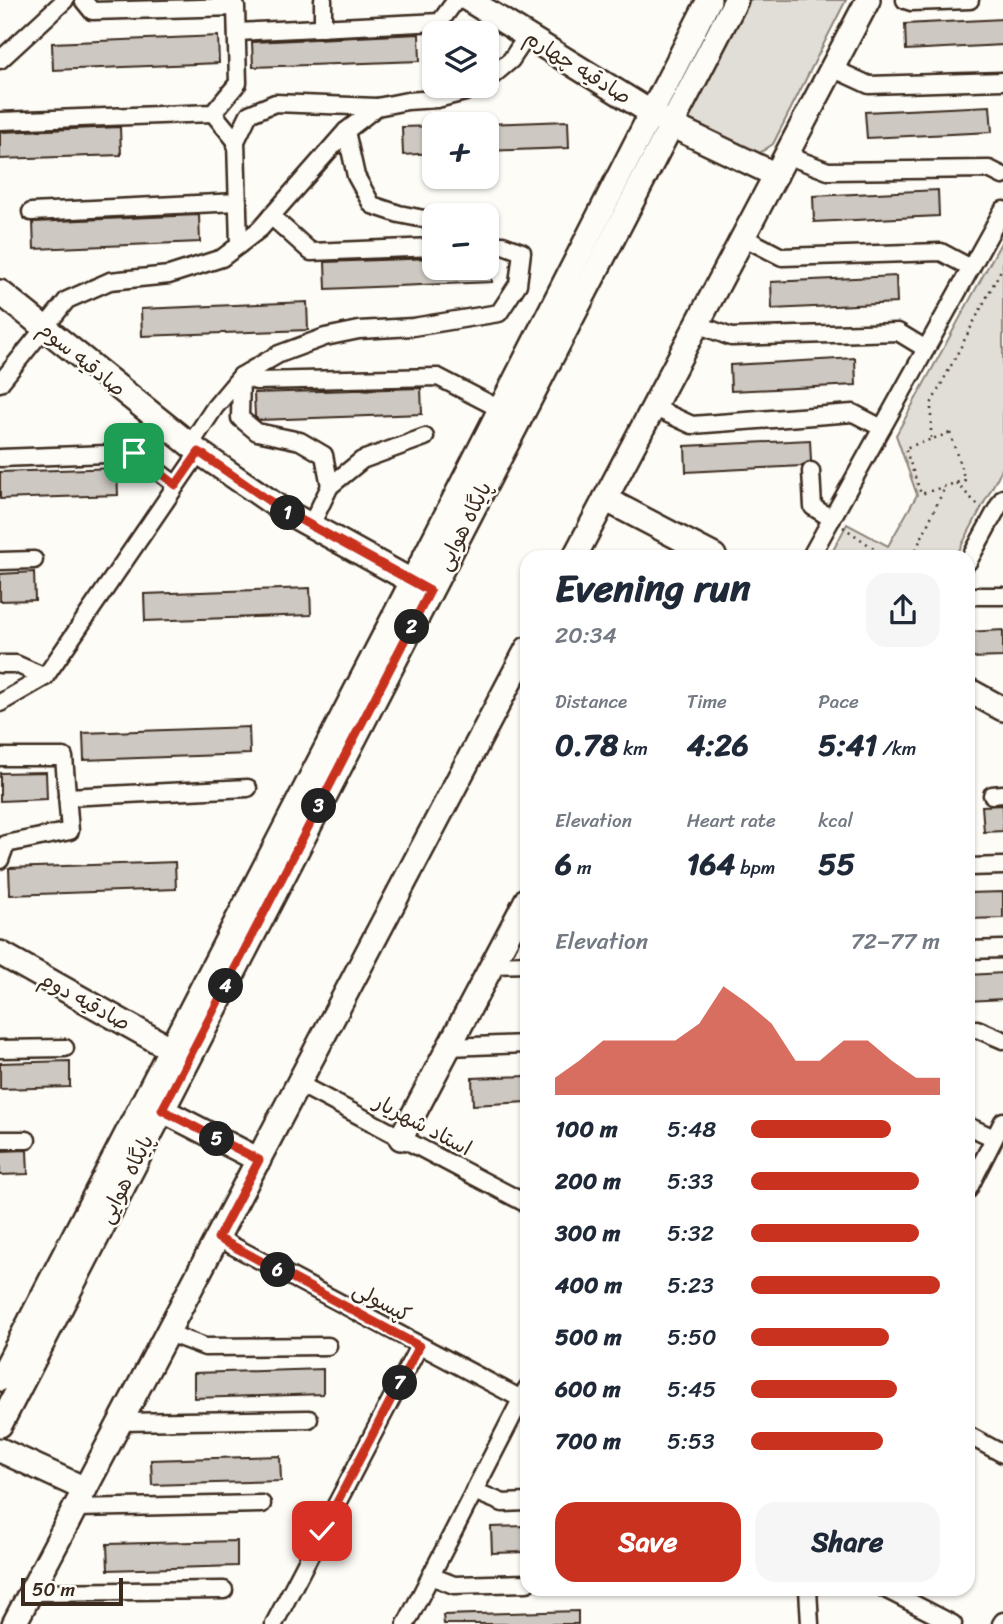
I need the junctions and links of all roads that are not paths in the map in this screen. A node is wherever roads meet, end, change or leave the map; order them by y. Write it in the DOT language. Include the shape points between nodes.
graph roads {
  1 [pos="65,0"];
  2 [pos="83,0"];
  3 [pos="323,0"];
  4 [pos="456,0"];
  5 [pos="469,0"];
  6 [pos="709,0"];
  7 [pos="736,0"];
  8 [pos="868,0"];
  9 [pos="905,0"];
  10 [pos="970,0"];
  11 [pos="323,28"];
  12 [pos="237,32"];
  13 [pos="527,36"];
  14 [pos="0,60"];
  15 [pos="832,68"];
  16 [pos="499,70"];
  17 [pos="1003,80"];
  18 [pos="441,98"];
  19 [pos="377,107"];
  20 [pos="213,113"];
  21 [pos="651,113"];
  22 [pos="0,121"];
  23 [pos="671,125"];
  24 [pos="346,131"];
  25 [pos="236,141"];
  26 [pos="781,164"];
  27 [pos="1003,176"];
  28 [pos="238,202"];
  29 [pos="1003,210"];
  30 [pos="31,212"];
  31 [pos="271,216"];
  32 [pos="422,219"];
  33 [pos="743,237"];
  34 [pos="499,244"];
  35 [pos="239,245"];
  36 [pos="422,247"];
  37 [pos="971,268"];
  38 [pos="0,292"];
  39 [pos="697,324"];
  40 [pos="44,329"];
  41 [pos="926,349"];
  42 [pos="241,376"];
  43 [pos="0,383"];
  44 [pos="653,407"];
  45 [pos="500,409"];
  46 [pos="882,428"];
  47 [pos="425,437"];
  48 [pos="195,448"];
  49 [pos="0,458"];
  50 [pos="810,471"];
  51 [pos="176,485"];
  52 [pos="330,486"];
  53 [pos="1003,498"];
  54 [pos="605,499"];
  55 [pos="998,517"];
  56 [pos="832,519"];
  57 [pos="311,525"];
  58 [pos="578,550"];
  59 [pos="699,550"];
  60 [pos="814,550"];
  61 [pos="975,552"];
  62 [pos="34,560"];
  63 [pos="0,561"];
  64 [pos="421,587"];
  65 [pos="975,596"];
  66 [pos="1003,596"];
  67 [pos="520,662"];
  68 [pos="0,664"];
  69 [pos="45,677"];
  70 [pos="975,695"];
  71 [pos="0,703"];
  72 [pos="1003,709"];
  73 [pos="0,757"];
  74 [pos="248,788"];
  75 [pos="67,797"];
  76 [pos="0,860"];
  77 [pos="1003,866"];
  78 [pos="975,867"];
  79 [pos="520,912"];
  80 [pos="1003,949"];
  81 [pos="975,950"];
  82 [pos="0,953"];
  83 [pos="520,964"];
  84 [pos="492,965"];
  85 [pos="975,1029"];
  86 [pos="1003,1040"];
  87 [pos="520,1044"];
  88 [pos="449,1047"];
  89 [pos="65,1048"];
  90 [pos="0,1049"];
  91 [pos="179,1053"];
  92 [pos="299,1084"];
  93 [pos="162,1110"];
  94 [pos="1003,1121"];
  95 [pos="975,1129"];
  96 [pos="401,1138"];
  97 [pos="994,1138"];
  98 [pos="0,1140"];
  99 [pos="27,1140"];
  100 [pos="259,1160"];
  101 [pos="975,1176"];
  102 [pos="520,1200"];
  103 [pos="218,1238"];
  104 [pos="168,1333"];
  105 [pos="328,1346"];
  106 [pos="419,1346"];
  107 [pos="0,1379"];
  108 [pos="520,1394"];
  109 [pos="520,1405"];
  110 [pos="309,1419"];
  111 [pos="121,1422"];
  112 [pos="0,1425"];
  113 [pos="975,1439"];
  114 [pos="0,1450"];
  115 [pos="1003,1454"];
  116 [pos="474,1491"];
  117 [pos="81,1499"];
  118 [pos="520,1502"];
  119 [pos="262,1504"];
  120 [pos="431,1576"];
  121 [pos="520,1583"];
  122 [pos="224,1590"];
  123 [pos="31,1592"];
  124 [pos="808,1596"];
  125 [pos="899,1596"];
  126 [pos="14,1624"];
  127 [pos="274,1624"];
  128 [pos="406,1624"];
  129 [pos="810,1624"];
  130 [pos="953,1624"];
  1 -- 14 [label="street"];
  2 -- 12 [label="street" via="92,10 236,7"];
  3 -- 11 [label="street"];
  4 -- 11 [label="street" via="440,22"];
  5 -- 13 [label="street, صادقیه چهارم"];
  6 -- 21 [label="street, پایگاه هوایی"];
  7 -- 23 [label="street, پایگاه هوایی"];
  8 -- 15 [label="street"];
  9 -- 10 [label="street"];
  11 -- 12 [label="street"];
  12 -- 20 [label="street" via="238,83"];
  13 -- 16 [label="street"];
  13 -- 21 [label="street, صادقیه چهارم"];
  15 -- 17 [label="street" via="869,85"];
  15 -- 26 [label="street"];
  18 -- 19 [label="street"];
  19 -- 24 [label="street"];
  19 -- 25 [label="street" via="275,103 249,114"];
  20 -- 22 [label="street"];
  20 -- 25 [label="street"];
  21 -- 23 [label="street, صادقیه چهارم"];
  21 -- 45 [label="street, پایگاه هوایی"];
  23 -- 26 [label="street, صادقیه چهارم"];
  23 -- 64 [label="street, پایگاه هوایی"];
  24 -- 31 [label="street"];
  24 -- 32 [label="street" via="356,176 372,205"];
  25 -- 28 [label="street"];
  26 -- 27 [label="street" via="828,171 989,169"];
  26 -- 33 [label="street"];
  28 -- 30 [label="street"];
  28 -- 35 [label="street"];
  29 -- 37 [label="street"];
  31 -- 35 [label="street"];
  31 -- 36 [label="street" via="311,252"];
  33 -- 37 [label="street" via="782,257 941,252"];
  33 -- 39 [label="street"];
  34 -- 42 [label="street" via="522,252 518,284 499,313 326,337 279,354"];
  35 -- 40 [label="street" via="222,258 169,275 110,281 66,300"];
  37 -- 41 [label="street"];
  38 -- 40 [label="street, صادقیه سوم"];
  39 -- 41 [label="street" via="731,337 898,332"];
  39 -- 44 [label="street"];
  40 -- 43 [label="street"];
  40 -- 48 [label="street, صادقیه سوم"];
  41 -- 46 [label="street"];
  42 -- 45 [label="street" via="256,381 438,377"];
  42 -- 48 [label="street" via="215,407"];
  42 -- 52 [label="street" via="240,418 257,432 300,442 324,455"];
  44 -- 46 [label="street" via="692,425 853,413"];
  44 -- 54 [label="street"];
  45 -- 64 [label="street, پایگاه هوایی"];
  46 -- 56 [label="street"];
  47 -- 52 [label="street" via="362,460"];
  48 -- 51 [label="street"];
  48 -- 57 [label="street, صادقیه سوم"];
  49 -- 51 [label="street" via="134,453"];
  50 -- 56 [label="street" via="813,507"];
  51 -- 69 [label="street"];
  52 -- 57 [label="street"];
  53 -- 55 [label="street"];
  54 -- 58 [label="street"];
  54 -- 59 [label="street"];
  55 -- 61 [label="street"];
  56 -- 60 [label="street"];
  57 -- 64 [label="street, صادقیه سوم"];
  62 -- 63 [label="street"];
  64 -- 91 [label="street, پایگاه هوایی"];
  65 -- 66 [label="street"];
  67 -- 92 [label="street"];
  68 -- 69 [label="street" via="16,664"];
  69 -- 71 [label="street"];
  70 -- 72 [label="street"];
  73 -- 75 [label="street" via="64,757"];
  74 -- 75 [label="street"];
  75 -- 76 [label="street" via="70,831 6,844"];
  77 -- 78 [label="street"];
  79 -- 84 [label="street"];
  80 -- 81 [label="street"];
  82 -- 91 [label="street, صادقیه دوم"];
  83 -- 84 [label="street"];
  84 -- 88 [label="street"];
  85 -- 86 [label="street"];
  87 -- 88 [label="street"];
  88 -- 96 [label="street"];
  89 -- 90 [label="street"];
  91 -- 93 [label="street, پایگاه هوایی"];
  91 -- 107 [label="street, پایگاه هوایی"];
  92 -- 96 [label="street, استاد شهریار"];
  92 -- 100 [label="street"];
  93 -- 100 [label="street"];
  93 -- 112 [label="street, پایگاه هوایی"];
  94 -- 97 [label="street"];
  95 -- 97 [label="street"];
  96 -- 102 [label="street, استاد شهریار"];
  97 -- 101 [label="street"];
  98 -- 99 [label="street"];
  100 -- 103 [label="street"];
  103 -- 104 [label="street"];
  103 -- 106 [label="street, کپسولی"];
  104 -- 105 [label="street" via="205,1347"];
  104 -- 111 [label="street"];
  106 -- 108 [label="street, کپسولی"];
  106 -- 127 [label="street"];
  109 -- 116 [label="street"];
  110 -- 111 [label="street"];
  111 -- 117 [label="street"];
  113 -- 115 [label="street"];
  114 -- 117 [label="street"];
  116 -- 118 [label="street" via="503,1503"];
  116 -- 120 [label="street"];
  117 -- 119 [label="street"];
  117 -- 123 [label="street"];
  120 -- 121 [label="street" via="454,1585"];
  120 -- 128 [label="street"];
  122 -- 123 [label="street"];
  123 -- 126 [label="street"];
  124 -- 129 [label="street"];
  125 -- 130 [label="street"];
}
